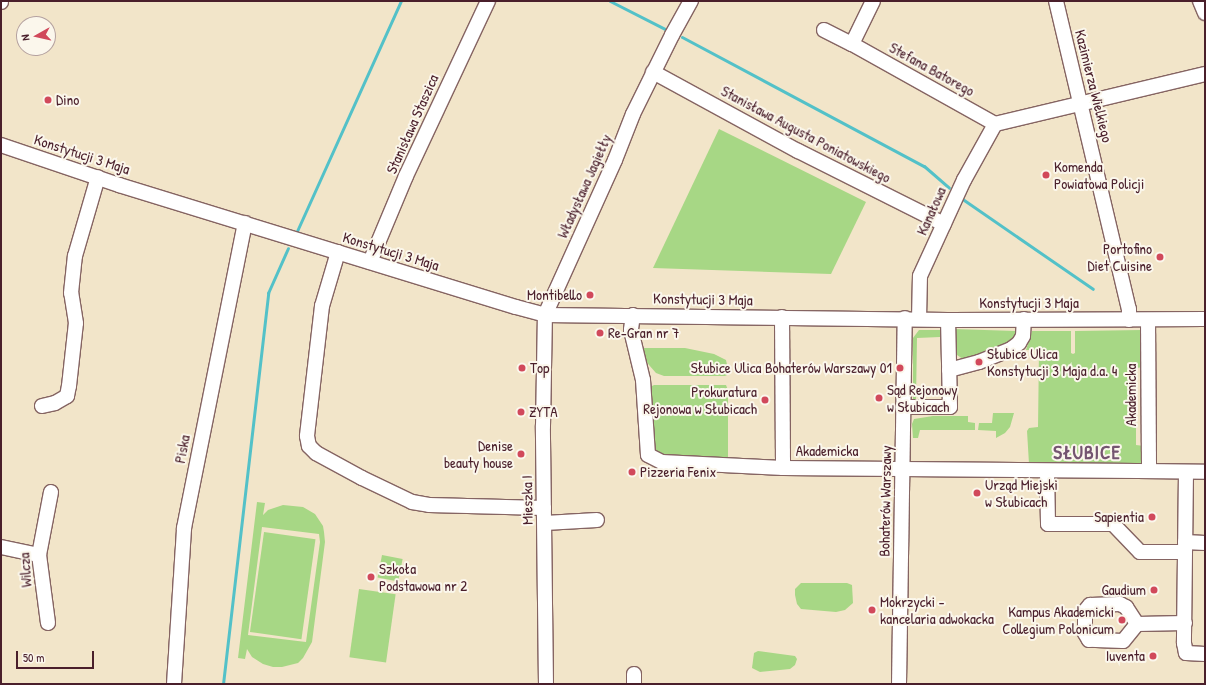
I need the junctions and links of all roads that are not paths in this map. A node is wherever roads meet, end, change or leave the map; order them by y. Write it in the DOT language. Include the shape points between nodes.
graph roads {
  1 [pos="488,1"];
  2 [pos="691,1"];
  3 [pos="873,1"];
  4 [pos="1056,1"];
  5 [pos="1200,1"];
  6 [pos="1205,13"];
  7 [pos="824,30"];
  8 [pos="852,44"];
  9 [pos="653,72"];
  10 [pos="1205,74"];
  11 [pos="1081,103"];
  12 [pos="995,124"];
  13 [pos="1,146"];
  14 [pos="98,177"];
  15 [pos="245,223"];
  16 [pos="944,224"];
  17 [pos="338,252"];
  18 [pos="370,262"];
  19 [pos="545,315"];
  20 [pos="633,315"];
  21 [pos="782,317"];
  22 [pos="912,319"];
  23 [pos="1024,319"];
  24 [pos="1205,319"];
  25 [pos="948,320"];
  26 [pos="1129,320"];
  27 [pos="1148,320"];
  28 [pos="949,370"];
  29 [pos="42,406"];
  30 [pos="903,407"];
  31 [pos="783,468"];
  32 [pos="903,468"];
  33 [pos="1047,471"];
  34 [pos="1149,471"];
  35 [pos="1186,472"];
  36 [pos="1205,472"];
  37 [pos="51,492"];
  38 [pos="544,508"];
  39 [pos="597,520"];
  40 [pos="544,522"];
  41 [pos="1205,543"];
  42 [pos="1,547"];
  43 [pos="1185,547"];
  44 [pos="39,555"];
  45 [pos="48,623"];
  46 [pos="1185,623"];
  47 [pos="1137,624"];
  48 [pos="1205,654"];
  49 [pos="174,684"];
  50 [pos="546,684"];
  51 [pos="899,684"];
  1 -- 18 [label="street, Stanisława Staszica" via="406,176"];
  2 -- 9 [label="street, Władysława Jagiełły"];
  3 -- 8 [label="street"];
  4 -- 11 [label="street, Kazimierza Wielkiego"];
  5 -- 6 [label="street"];
  7 -- 8 [label="street, Stefana Batorego"];
  8 -- 12 [label="street, Stefana Batorego"];
  9 -- 16 [label="street, Stanisława Augusta Poniatowskiego" via="798,151"];
  9 -- 19 [label="street, Władysława Jagiełły"];
  10 -- 11 [label="street"];
  11 -- 12 [label="street"];
  11 -- 26 [label="street, Kazimierza Wielkiego"];
  12 -- 16 [label="street, Kanałowa" via="964,180"];
  13 -- 14 [label="street, Konstytucji 3 Maja"];
  14 -- 15 [label="street, Konstytucji 3 Maja"];
  14 -- 29 [label="street" via="75,256 71,293 76,323 67,396"];
  15 -- 17 [label="street, Konstytucji 3 Maja"];
  15 -- 49 [label="street, Piska" via="184,528"];
  16 -- 22 [label="street, Kanałowa" via="920,276"];
  17 -- 18 [label="street, Konstytucji 3 Maja"];
  17 -- 38 [label="street" via="322,306 307,436 309,446 362,478 412,502 429,505"];
  18 -- 19 [label="street, Konstytucji 3 Maja"];
  19 -- 20 [label="street, Konstytucji 3 Maja"];
  19 -- 38 [label="street, Mieszka I"];
  20 -- 21 [label="street, Konstytucji 3 Maja"];
  20 -- 31 [label="street, Akademicka" via="631,330 643,380 648,456 662,462"];
  21 -- 22 [label="street, Konstytucji 3 Maja"];
  21 -- 31 [label="street"];
  22 -- 25 [label="street, Konstytucji 3 Maja"];
  22 -- 30 [label="street, Bohaterów Warszawy"];
  23 -- 25 [label="street, Konstytucji 3 Maja"];
  23 -- 26 [label="street, Konstytucji 3 Maja"];
  23 -- 28 [label="street" via="1023,336 1012,349"];
  24 -- 27 [label="street, Konstytucji 3 Maja"];
  25 -- 28 [label="street"];
  26 -- 27 [label="street, Konstytucji 3 Maja"];
  27 -- 34 [label="street, Akademicka"];
  28 -- 30 [label="street" via="950,407"];
  30 -- 32 [label="street, Bohaterów Warszawy"];
  31 -- 32 [label="street, Akademicka"];
  32 -- 33 [label="street, Akademicka"];
  32 -- 51 [label="street, Bohaterów Warszawy"];
  33 -- 34 [label="street, Akademicka"];
  33 -- 43 [label="street" via="1048,524 1113,524 1140,552"];
  34 -- 35 [label="street, Akademicka"];
  35 -- 36 [label="street, Akademicka"];
  35 -- 43 [label="street"];
  37 -- 44 [label="street, Wilcza"];
  38 -- 40 [label="street, Mieszka I"];
  39 -- 40 [label="street"];
  40 -- 50 [label="street, Mieszka I"];
  41 -- 43 [label="street"];
  42 -- 44 [label="street"];
  43 -- 46 [label="street"];
  44 -- 45 [label="street, Wilcza"];
  46 -- 47 [label="street"];
  46 -- 48 [label="street" via="1186,653"];
}
